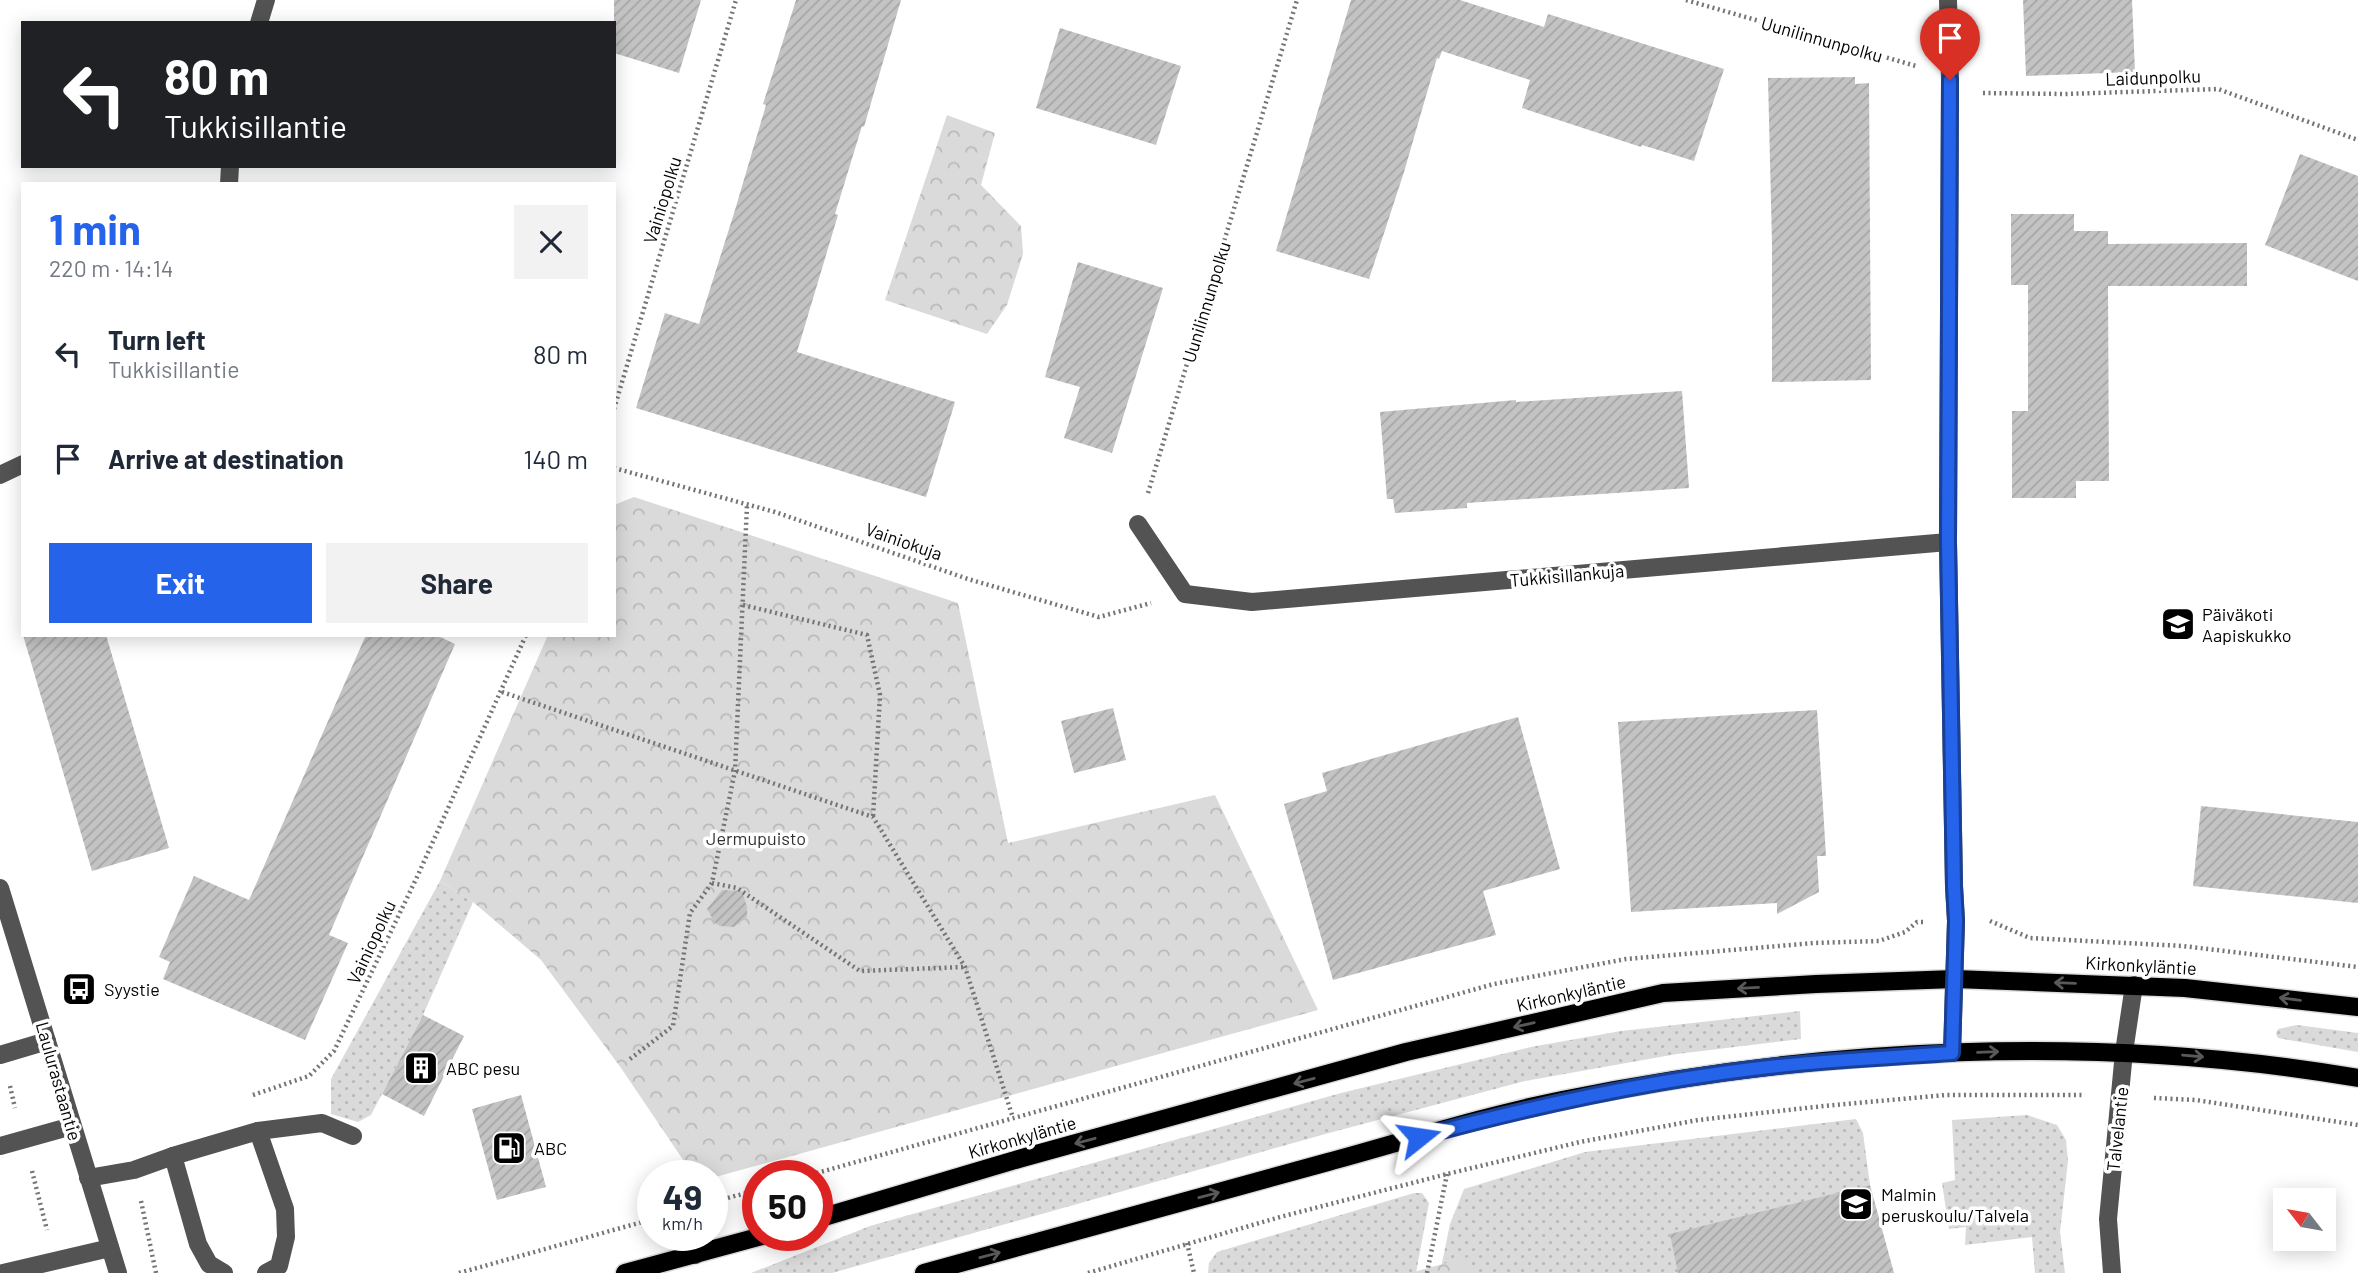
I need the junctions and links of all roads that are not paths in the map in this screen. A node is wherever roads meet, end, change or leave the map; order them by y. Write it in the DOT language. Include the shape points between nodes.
graph roads {
  1 [pos="266,0"];
  2 [pos="1948,0"];
  3 [pos="260,21"];
  4 [pos="21,465"];
  5 [pos="0,475"];
  6 [pos="1138,524"];
  7 [pos="1948,542"];
  8 [pos="0,888"];
  9 [pos="1955,979"];
  10 [pos="2134,985"];
  11 [pos="2358,1007"];
  12 [pos="47,1041"];
  13 [pos="2124,1052"];
  14 [pos="1952,1053"];
  15 [pos="0,1055"];
  16 [pos="2358,1078"];
  17 [pos="72,1126"];
  18 [pos="258,1131"];
  19 [pos="354,1136"];
  20 [pos="0,1146"];
  21 [pos="173,1156"];
  22 [pos="88,1178"];
  23 [pos="833,1214"];
  24 [pos="742,1242"];
  25 [pos="110,1248"];
  26 [pos="694,1251"];
  27 [pos="695,1255"];
  28 [pos="3,1273"];
  29 [pos="118,1273"];
  30 [pos="224,1273"];
  31 [pos="265,1273"];
  32 [pos="625,1273"];
  33 [pos="924,1273"];
  34 [pos="2112,1273"];
  1 -- 3 [label="street"];
  2 -- 7 [label="street"];
  4 -- 5 [label="street"];
  6 -- 7 [label="street, Tukkisillankuja" via="1185,594 1252,603"];
  7 -- 9 [label="street"];
  8 -- 12 [label="street, Laulurastaantie"];
  10 -- 9 [label="main road, Kirkonkyläntie, one-way"];
  9 -- 14 [label="street"];
  9 -- 23 [label="main road, Kirkonkyläntie, one-way" via="1663,993 1406,1052"];
  11 -- 10 [label="main road, Kirkonkyläntie, one-way"];
  10 -- 13 [label="street, Talvelantie"];
  12 -- 15 [label="street"];
  12 -- 17 [label="street, Laulurastaantie"];
  14 -- 13 [label="main road, one-way"];
  13 -- 16 [label="main road, one-way" via="2274,1064"];
  13 -- 34 [label="street, Talvelantie" via="2108,1219"];
  33 -- 14 [label="main road, one-way" via="1560,1101 1777,1066"];
  17 -- 20 [label="street"];
  17 -- 22 [label="street, Laulurastaantie"];
  18 -- 19 [label="street" via="322,1123"];
  18 -- 21 [label="street"];
  18 -- 31 [label="street" via="285,1209 286,1237 279,1266"];
  21 -- 22 [label="street" via="134,1170"];
  21 -- 30 [label="street" via="198,1244 209,1264"];
  22 -- 25 [label="street, Laulurastaantie"];
  24 -- 27 [label="main road"];
  25 -- 28 [label="street"];
  25 -- 29 [label="street, Laulurastaantie"];
  26 -- 27 [label="street"];
  27 -- 32 [label="main road"];
}
